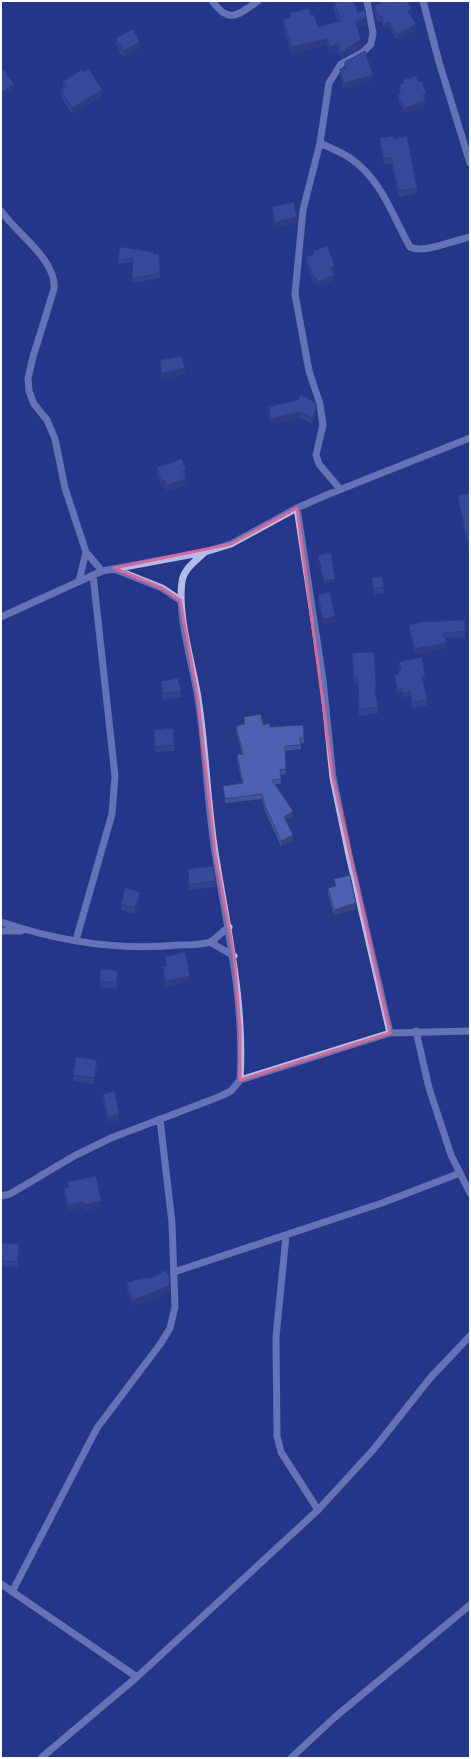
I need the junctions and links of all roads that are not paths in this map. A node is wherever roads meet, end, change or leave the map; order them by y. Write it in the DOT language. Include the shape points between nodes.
graph roads {
  1 [pos="212,1"];
  2 [pos="258,1"];
  3 [pos="367,1"];
  4 [pos="423,1"];
  5 [pos="320,143"];
  6 [pos="470,163"];
  7 [pos="1,211"];
  8 [pos="470,237"];
  9 [pos="470,438"];
  10 [pos="340,489"];
  11 [pos="297,508"];
  12 [pos="86,552"];
  13 [pos="205,552"];
  14 [pos="114,568"];
  15 [pos="102,571"];
  16 [pos="94,575"];
  17 [pos="79,581"];
  18 [pos="180,600"];
  19 [pos="1,617"];
  20 [pos="1,922"];
  21 [pos="229,927"];
  22 [pos="1,931"];
  23 [pos="29,931"];
  24 [pos="76,940"];
  25 [pos="210,942"];
  26 [pos="234,956"];
  27 [pos="416,1031"];
  28 [pos="470,1031"];
  29 [pos="390,1033"];
  30 [pos="240,1080"];
  31 [pos="160,1119"];
  32 [pos="460,1173"];
  33 [pos="470,1193"];
  34 [pos="1,1196"];
  35 [pos="286,1236"];
  36 [pos="174,1272"];
  37 [pos="470,1336"];
  38 [pos="318,1510"];
  39 [pos="1,1584"];
  40 [pos="12,1592"];
  41 [pos="470,1605"];
  42 [pos="137,1677"];
  43 [pos="41,1758"];
  44 [pos="291,1758"];
  1 -- 2 [label="street" via="221,13 227,16 236,15"];
  3 -- 5 [label="street" via="373,33 371,44 363,52 341,64 329,83"];
  4 -- 6 [label="street"];
  5 -- 8 [label="street" via="350,158 370,176 382,190 410,247 415,250 425,249"];
  5 -- 10 [label="street" via="303,210 295,294 309,371 320,404 322,425 316,455 319,464"];
  7 -- 12 [label="street" via="48,265 55,280 33,356 28,391 34,404 47,420 55,439 65,488"];
  9 -- 10 [label="street"];
  10 -- 11 [label="street"];
  11 -- 13 [label="street" via="231,544"];
  11 -- 29 [label="street" via="323,680 335,785"];
  12 -- 15 [label="street"];
  12 -- 17 [label="street"];
  13 -- 14 [label="street"];
  13 -- 18 [label="street" via="190,566 182,580"];
  14 -- 15 [label="street"];
  14 -- 18 [label="street" via="162,588"];
  15 -- 16 [label="street"];
  16 -- 17 [label="street"];
  16 -- 24 [label="street" via="115,776 112,814"];
  17 -- 19 [label="street"];
  18 -- 21 [label="street" via="198,699 210,817"];
  20 -- 23 [label="street"];
  21 -- 25 [label="street"];
  21 -- 26 [label="street"];
  22 -- 23 [label="street"];
  23 -- 24 [label="street"];
  24 -- 25 [label="street" via="98,944 159,947"];
  25 -- 26 [label="street"];
  26 -- 30 [label="street" via="240,1028"];
  27 -- 28 [label="street"];
  27 -- 29 [label="street"];
  27 -- 32 [label="street" via="429,1088 451,1155"];
  29 -- 30 [label="street"];
  30 -- 31 [label="street" via="231,1091 221,1096"];
  31 -- 34 [label="street" via="74,1156 10,1194"];
  31 -- 36 [label="street" via="172,1223"];
  32 -- 33 [label="street"];
  32 -- 35 [label="street"];
  35 -- 36 [label="street"];
  35 -- 38 [label="street" via="276,1337 277,1436 281,1452"];
  36 -- 40 [label="street" via="175,1307 170,1328 162,1343 97,1428"];
  37 -- 38 [label="street" via="431,1377 373,1450"];
  38 -- 42 [label="street"];
  39 -- 40 [label="street"];
  40 -- 42 [label="street"];
  41 -- 44 [label="street" via="335,1717"];
  42 -- 43 [label="street"];
}
